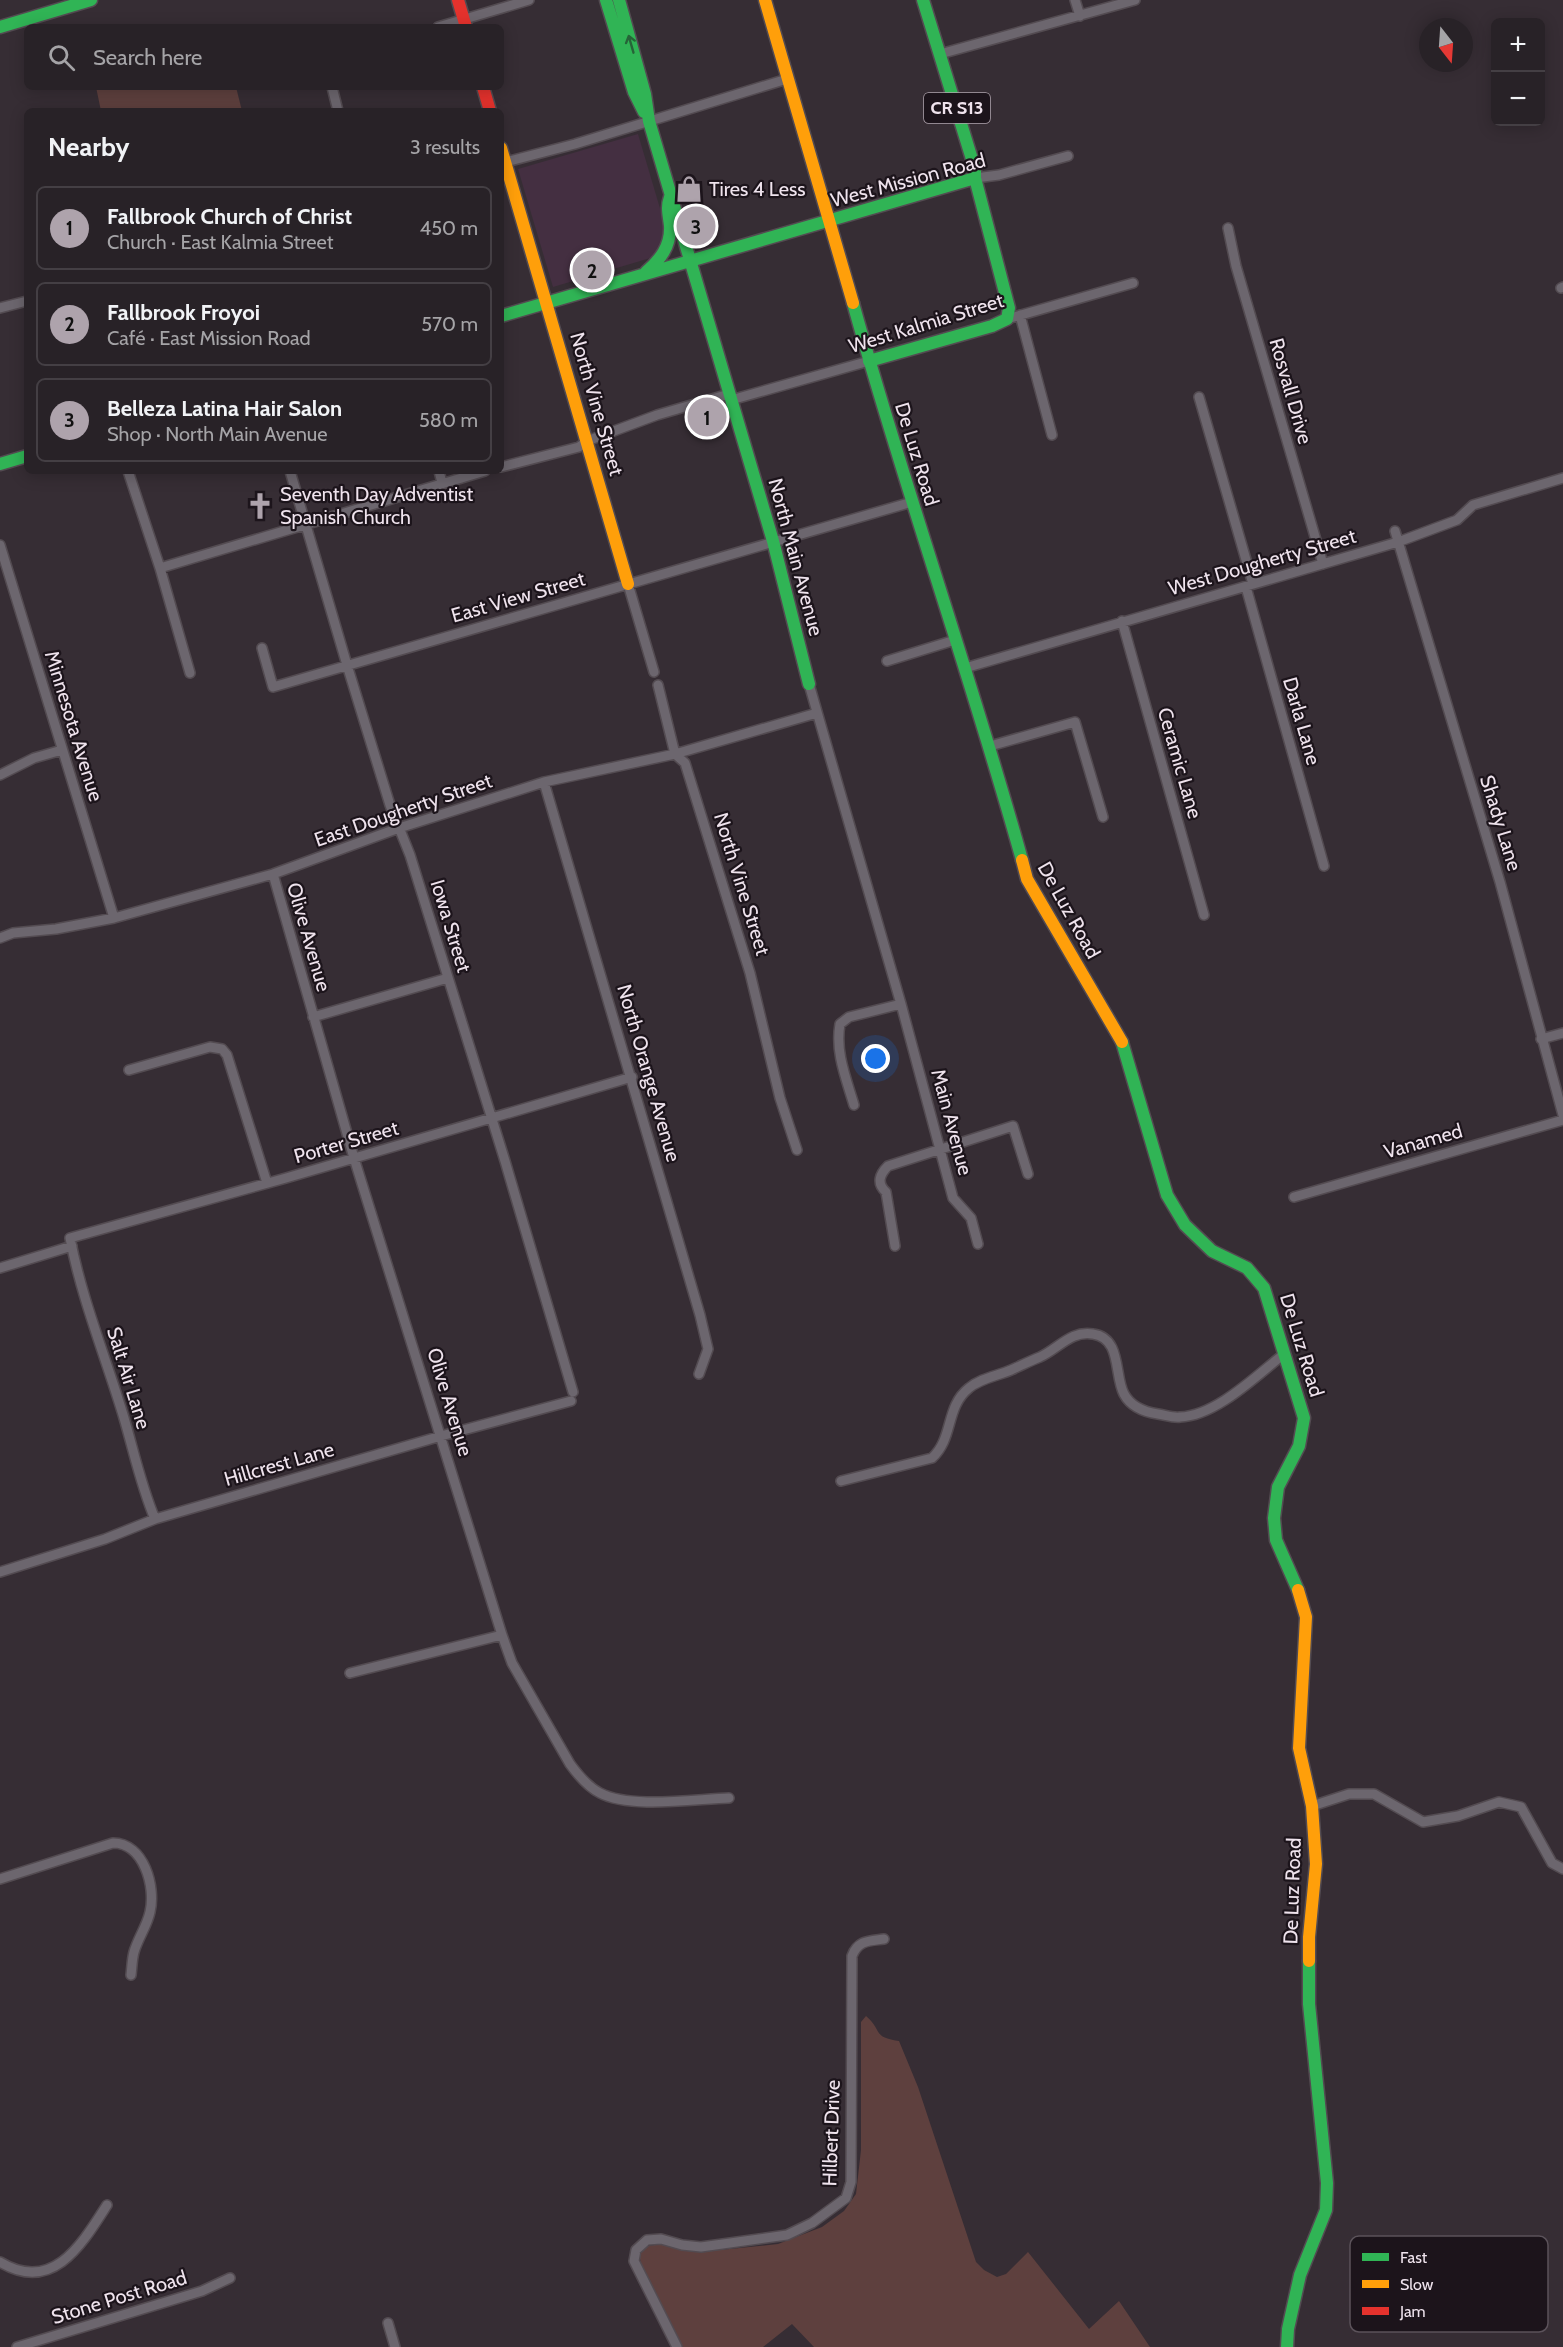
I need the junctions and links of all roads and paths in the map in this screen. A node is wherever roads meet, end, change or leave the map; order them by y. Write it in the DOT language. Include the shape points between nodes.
graph roads {
  1 [pos="91,0"];
  2 [pos="458,0"];
  3 [pos="530,0"];
  4 [pos="606,0"];
  5 [pos="619,0"];
  6 [pos="765,0"];
  7 [pos="923,0"];
  8 [pos="1075,0"];
  9 [pos="1135,0"];
  10 [pos="1080,16"];
  11 [pos="465,23"];
  12 [pos="0,27"];
  13 [pos="940,54"];
  14 [pos="787,79"];
  15 [pos="333,90"];
  16 [pos="484,90"];
  17 [pos="337,108"];
  18 [pos="489,108"];
  19 [pos="649,121"];
  20 [pos="1068,156"];
  21 [pos="504,163"];
  22 [pos="504,166"];
  23 [pos="975,178"];
  24 [pos="670,196"];
  25 [pos="831,220"];
  26 [pos="1228,228"];
  27 [pos="689,261"];
  28 [pos="643,275"];
  29 [pos="1133,283"];
  30 [pos="24,302"];
  31 [pos="546,303"];
  32 [pos="0,308"];
  33 [pos="504,315"];
  34 [pos="1020,315"];
  35 [pos="1007,319"];
  36 [pos="869,361"];
  37 [pos="730,397"];
  38 [pos="1199,397"];
  39 [pos="1052,435"];
  40 [pos="587,441"];
  41 [pos="24,457"];
  42 [pos="0,464"];
  43 [pos="504,466"];
  44 [pos="129,474"];
  45 [pos="291,474"];
  46 [pos="440,474"];
  47 [pos="474,474"];
  48 [pos="1563,478"];
  49 [pos="442,483"];
  50 [pos="912,502"];
  51 [pos="305,524"];
  52 [pos="1395,531"];
  53 [pos="773,541"];
  54 [pos="1398,542"];
  55 [pos="0,545"];
  56 [pos="1323,564"];
  57 [pos="160,568"];
  58 [pos="628,584"];
  59 [pos="1250,585"];
  60 [pos="1122,621"];
  61 [pos="955,640"];
  62 [pos="262,648"];
  63 [pos="886,661"];
  64 [pos="346,666"];
  65 [pos="965,668"];
  66 [pos="654,672"];
  67 [pos="190,673"];
  68 [pos="809,684"];
  69 [pos="658,685"];
  70 [pos="817,713"];
  71 [pos="990,746"];
  72 [pos="62,750"];
  73 [pos="675,754"];
  74 [pos="0,775"];
  75 [pos="544,782"];
  76 [pos="1103,817"];
  77 [pos="399,828"];
  78 [pos="1324,866"];
  79 [pos="273,874"];
  80 [pos="1204,915"];
  81 [pos="114,918"];
  82 [pos="0,938"];
  83 [pos="448,978"];
  84 [pos="901,1004"];
  85 [pos="313,1017"];
  86 [pos="1563,1033"];
  87 [pos="1541,1039"];
  88 [pos="129,1070"];
  89 [pos="632,1077"];
  90 [pos="854,1105"];
  91 [pos="1563,1117"];
  92 [pos="492,1118"];
  93 [pos="940,1149"];
  94 [pos="797,1150"];
  95 [pos="354,1158"];
  96 [pos="1028,1174"];
  97 [pos="267,1183"];
  98 [pos="1294,1197"];
  99 [pos="71,1242"];
  100 [pos="978,1244"];
  101 [pos="895,1246"];
  102 [pos="0,1268"];
  103 [pos="1284,1354"];
  104 [pos="699,1374"];
  105 [pos="572,1397"];
  106 [pos="441,1436"];
  107 [pos="841,1481"];
  108 [pos="155,1519"];
  109 [pos="0,1572"];
  110 [pos="502,1635"];
  111 [pos="350,1673"];
  112 [pos="729,1798"];
  113 [pos="1312,1806"];
  114 [pos="1563,1869"];
  115 [pos="0,1879"];
  116 [pos="884,1939"];
  117 [pos="131,1975"];
  118 [pos="107,2205"];
  119 [pos="0,2262"];
  120 [pos="230,2278"];
  121 [pos="388,2323"];
  122 [pos="17,2347"];
  123 [pos="395,2347"];
  124 [pos="677,2347"];
  125 [pos="1287,2347"];
  1 -- 12 [label="main road"];
  2 -- 11 [label="main road"];
  3 -- 11 [label="street"];
  4 -- 19 [label="main road, North Main Avenue" via="634,92"];
  19 -- 5 [label="main road, North Main Avenue, one-way"];
  6 -- 14 [label="main road, De Luz Road"];
  7 -- 13 [label="main road, CR S13"];
  8 -- 10 [label="street"];
  9 -- 10 [label="street"];
  10 -- 13 [label="street"];
  13 -- 23 [label="main road, CR S13"];
  14 -- 19 [label="street"];
  14 -- 25 [label="main road, De Luz Road"];
  15 -- 17 [label="street"];
  16 -- 18 [label="main road"];
  19 -- 21 [label="street"];
  19 -- 24 [label="main road, North Main Avenue"];
  20 -- 23 [label="street, West Mission Road"];
  22 -- 31 [label="main road, North Vine Street"];
  23 -- 25 [label="main road, West Mission Road"];
  23 -- 35 [label="main road" via="1009,308"];
  24 -- 27 [label="main road, North Main Avenue"];
  24 -- 28 [label="main road" via="666,206 670,231 666,250 661,260"];
  25 -- 27 [label="main road, West Mission Road"];
  25 -- 36 [label="main road, De Luz Road"];
  26 -- 56 [label="street, Rosvall Drive"];
  27 -- 28 [label="main road, West Mission Road"];
  27 -- 37 [label="main road, North Main Avenue"];
  28 -- 31 [label="main road, West Mission Road"];
  29 -- 34 [label="street, West Kalmia Street"];
  30 -- 32 [label="street"];
  31 -- 33 [label="main road, West Mission Road"];
  31 -- 40 [label="main road, North Vine Street"];
  34 -- 35 [label="street, West Kalmia Street"];
  34 -- 39 [label="street"];
  35 -- 36 [label="main road, West Kalmia Street"];
  36 -- 37 [label="street, West Kalmia Street"];
  36 -- 50 [label="main road, De Luz Road"];
  37 -- 40 [label="street, West Kalmia Street" via="657,415"];
  37 -- 53 [label="main road, North Main Avenue"];
  38 -- 59 [label="street, Darla Lane"];
  40 -- 43 [label="street, West Kalmia Street" via="579,447"];
  40 -- 58 [label="main road, North Vine Street"];
  41 -- 42 [label="main road"];
  44 -- 57 [label="street"];
  45 -- 51 [label="street, Iowa Street"];
  46 -- 49 [label="street"];
  47 -- 49 [label="street"];
  48 -- 54 [label="street, West Dougherty Street" via="1473,505 1457,520"];
  49 -- 51 [label="street"];
  50 -- 53 [label="street, East View Street"];
  50 -- 61 [label="main road, De Luz Road"];
  51 -- 57 [label="street"];
  51 -- 64 [label="street, Iowa Street"];
  52 -- 54 [label="street, Shady Lane"];
  53 -- 58 [label="street, East View Street"];
  53 -- 68 [label="main road, North Main Avenue"];
  54 -- 56 [label="street, West Dougherty Street"];
  54 -- 87 [label="street, Shady Lane" via="1500,882"];
  55 -- 72 [label="street, Minnesota Avenue"];
  56 -- 59 [label="street, West Dougherty Street"];
  57 -- 67 [label="street"];
  58 -- 64 [label="street, East View Street"];
  58 -- 66 [label="street, North Vine Street"];
  59 -- 60 [label="street, West Dougherty Street"];
  59 -- 78 [label="street, Darla Lane"];
  60 -- 65 [label="street, West Dougherty Street"];
  60 -- 80 [label="street, Ceramic Lane"];
  61 -- 63 [label="street"];
  61 -- 65 [label="main road, De Luz Road"];
  62 -- 64 [label="street, East View Street" via="273,687"];
  64 -- 77 [label="street, Iowa Street"];
  65 -- 71 [label="main road, De Luz Road"];
  68 -- 70 [label="street, North Main Avenue"];
  69 -- 73 [label="street, North Vine Street"];
  70 -- 73 [label="street, East Dougherty Street"];
  70 -- 84 [label="street, North Main Avenue"];
  71 -- 76 [label="street" via="1075,722"];
  71 -- 103 [label="main road, De Luz Road" via="1027,879 1124,1046 1167,1195 1185,1225 1212,1251 1247,1268 1264,1288"];
  72 -- 74 [label="street" via="34,758"];
  72 -- 81 [label="street, Minnesota Avenue"];
  73 -- 75 [label="street, East Dougherty Street"];
  73 -- 94 [label="street, North Vine Street" via="685,763 750,973 780,1098"];
  75 -- 77 [label="street, East Dougherty Street"];
  75 -- 89 [label="street, North Orange Avenue"];
  77 -- 79 [label="street, East Dougherty Street"];
  77 -- 83 [label="street, Iowa Street"];
  79 -- 81 [label="street, East Dougherty Street"];
  79 -- 85 [label="street, Olive Avenue"];
  81 -- 82 [label="street, East Dougherty Street"];
  83 -- 85 [label="street"];
  83 -- 92 [label="street, Iowa Street"];
  84 -- 90 [label="street" via="849,1017 840,1024 837,1041"];
  84 -- 93 [label="street, Main Avenue"];
  85 -- 95 [label="street, Olive Avenue"];
  86 -- 87 [label="street"];
  87 -- 91 [label="street, Shady Lane"];
  88 -- 97 [label="street" via="210,1047 222,1048"];
  89 -- 92 [label="street, Porter Street"];
  89 -- 104 [label="street, North Orange Avenue" via="708,1349"];
  91 -- 98 [label="street, Vanamed"];
  92 -- 95 [label="street, Porter Street"];
  92 -- 105 [label="street, Iowa Street"];
  93 -- 96 [label="street" via="1013,1126"];
  93 -- 100 [label="street, Main Avenue" via="953,1198 971,1218"];
  93 -- 101 [label="street" via="888,1166 881,1173"];
  95 -- 97 [label="street, Porter Street"];
  95 -- 106 [label="street, Olive Avenue"];
  97 -- 99 [label="street, Porter Street"];
  99 -- 102 [label="street, Porter Street"];
  99 -- 108 [label="street, Salt Air Lane" via="78,1276"];
  103 -- 107 [label="street" via="1232,1396 1198,1413 1180,1417 1147,1413 1133,1406 1123,1394 1114,1353 1107,1341 1094,1334 1079,1334 1045,1355 971,1386 957,1398 940,1451 932,1458"];
  103 -- 113 [label="main road, De Luz Road" via="1304,1418 1299,1446 1278,1487 1274,1518 1276,1540 1306,1617 1299,1748"];
  105 -- 106 [label="street, Hillcrest Lane"];
  106 -- 108 [label="street, Hillcrest Lane"];
  106 -- 110 [label="street, Olive Avenue"];
  108 -- 109 [label="street, Hillcrest Lane"];
  110 -- 111 [label="street"];
  110 -- 112 [label="street, Olive Avenue" via="512,1663 570,1764 579,1777 600,1793 629,1802"];
  113 -- 114 [label="street" via="1349,1794 1374,1794 1423,1822 1458,1816 1499,1802 1521,1807 1552,1863"];
  113 -- 125 [label="main road, De Luz Road" via="1316,1864 1309,1937 1309,2004 1327,2183 1326,2210 1300,2275"];
  115 -- 117 [label="street" via="112,1844 129,1847 146,1868 150,1889 150,1911 134,1952"];
  116 -- 124 [label="street, Hilbert Drive" via="862,1942 852,1956 851,2182 846,2198 813,2223 787,2235 701,2247 647,2240 636,2250 634,2261"];
  118 -- 119 [label="street" via="85,2239 52,2268 19,2273"];
  120 -- 122 [label="street, Stone Post Road" via="202,2291"];
  121 -- 123 [label="street"];
}
